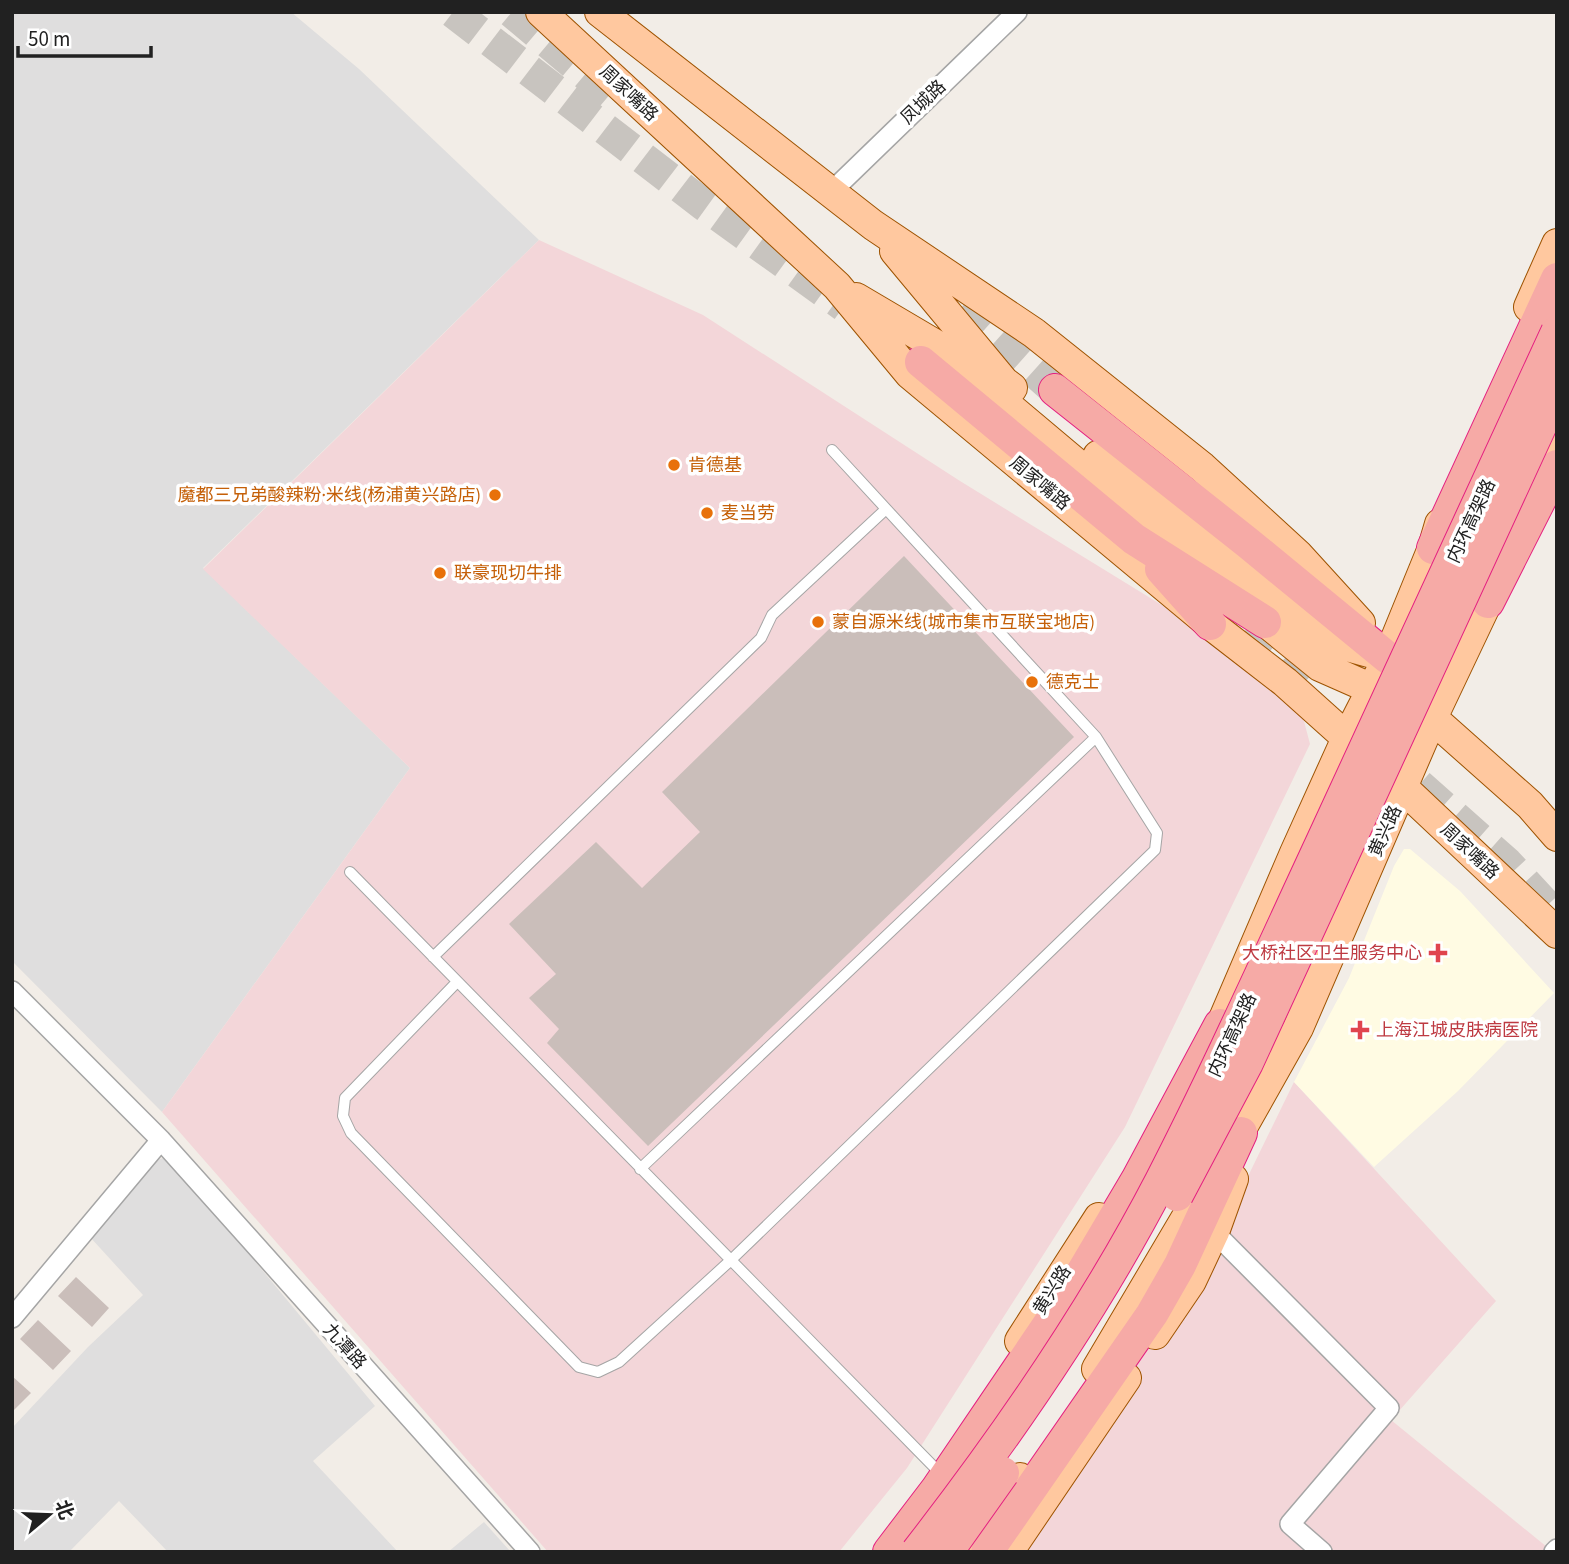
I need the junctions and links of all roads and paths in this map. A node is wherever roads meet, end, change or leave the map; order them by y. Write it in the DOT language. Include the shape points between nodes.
graph roads {
  1 [pos="541,12"];
  2 [pos="600,12"];
  3 [pos="1017,12"];
  4 [pos="830,192"];
  5 [pos="873,225"];
  6 [pos="1557,244"];
  7 [pos="1557,279"];
  8 [pos="837,286"];
  9 [pos="1557,307"];
  10 [pos="1557,332"];
  11 [pos="921,362"];
  12 [pos="1055,390"];
  13 [pos="1557,390"];
  14 [pos="1557,442"];
  15 [pos="832,450"];
  16 [pos="1557,466"];
  17 [pos="1557,499"];
  18 [pos="886,509"];
  19 [pos="1134,539"];
  20 [pos="1433,548"];
  21 [pos="1488,602"];
  22 [pos="1265,622"];
  23 [pos="1210,624"];
  24 [pos="1388,657"];
  25 [pos="1372,689"];
  26 [pos="1432,718"];
  27 [pos="1096,737"];
  28 [pos="1347,738"];
  29 [pos="1404,789"];
  30 [pos="1557,836"];
  31 [pos="350,872"];
  32 [pos="1557,933"];
  33 [pos="433,957"];
  34 [pos="457,982"];
  35 [pos="12,991"];
  36 [pos="1220,1025"];
  37 [pos="1241,1133"];
  38 [pos="161,1140"];
  39 [pos="640,1169"];
  40 [pos="1214,1232"];
  41 [pos="731,1260"];
  42 [pos="12,1318"];
  43 [pos="937,1480"];
  44 [pos="530,1552"];
  45 [pos="878,1552"];
  46 [pos="889,1552"];
  47 [pos="909,1552"];
  48 [pos="917,1552"];
  49 [pos="947,1552"];
  50 [pos="967,1552"];
  51 [pos="987,1552"];
  52 [pos="1008,1552"];
  53 [pos="1322,1552"];
  1 -- 8 [label="main road, 周家嘴路"];
  2 -- 4 [label="main road"];
  3 -- 4 [label="street, 凤城路"];
  4 -- 5 [label="main road"];
  5 -- 24 [label="main road" via="1034,333 1202,467 1298,555"];
  5 -- 24 [label="main road" via="1004,382 1185,525 1272,602 1344,645"];
  6 -- 20 [label="main road, 黄兴路" via="1455,472"];
  7 -- 20 [label="highway"];
  8 -- 22 [label="main road" via="934,344"];
  8 -- 23 [label="main road, 周家嘴路" via="910,374"];
  9 -- 20 [label="main road, 黄兴路" via="1476,485"];
  10 -- 48 [label="highway, 内环高架路, bridge" via="1160,1184 1039,1384"];
  11 -- 19 [label="highway"];
  12 -- 24 [label="highway"];
  13 -- 49 [label="highway, 内环高架路, bridge" via="1247,1063 1138,1266"];
  14 -- 21 [label="main road, 黄兴路"];
  15 -- 18 [label="lane"];
  16 -- 21 [label="highway"];
  17 -- 21 [label="main road, 黄兴路" via="1546,522"];
  18 -- 27 [label="lane"];
  18 -- 33 [label="lane" via="772,615 761,638"];
  19 -- 22 [label="highway"];
  19 -- 23 [label="highway"];
  20 -- 24 [label="main road, 黄兴路"];
  21 -- 26 [label="main road, 黄兴路"];
  22 -- 25 [label="main road" via="1320,666"];
  23 -- 28 [label="main road, 周家嘴路"];
  24 -- 25 [label="main road, 黄兴路"];
  24 -- 26 [label="main road"];
  25 -- 26 [label="main road"];
  25 -- 28 [label="main road, 黄兴路"];
  26 -- 29 [label="main road, 黄兴路"];
  26 -- 30 [label="main road" via="1530,805"];
  27 -- 39 [label="lane"];
  27 -- 41 [label="lane" via="1157,834 1155,850"];
  28 -- 29 [label="main road, 周家嘴路"];
  28 -- 36 [label="main road, 黄兴路"];
  29 -- 32 [label="main road, 周家嘴路"];
  29 -- 37 [label="main road, 黄兴路" via="1298,1028"];
  31 -- 33 [label="lane"];
  33 -- 34 [label="lane"];
  34 -- 39 [label="lane"];
  34 -- 41 [label="lane" via="345,1098 343,1116 351,1133 579,1367 598,1372 619,1362"];
  35 -- 38 [label="street, 九潭路"];
  36 -- 43 [label="highway" via="1077,1282"];
  36 -- 47 [label="main road, 黄兴路" via="1195,1090 1092,1284 977,1463"];
  37 -- 40 [label="main road, 黄兴路" via="1233,1180"];
  37 -- 50 [label="main road, 黄兴路" via="1106,1357"];
  37 -- 51 [label="highway" via="1180,1265 1152,1314"];
  38 -- 42 [label="street"];
  38 -- 44 [label="street, 九潭路"];
  39 -- 41 [label="lane"];
  40 -- 52 [label="main road, 黄兴路" via="1191,1281"];
  40 -- 53 [label="street" via="1389,1408 1290,1524"];
  41 -- 43 [label="lane"];
  43 -- 45 [label="main road"];
  43 -- 46 [label="highway"];
}
